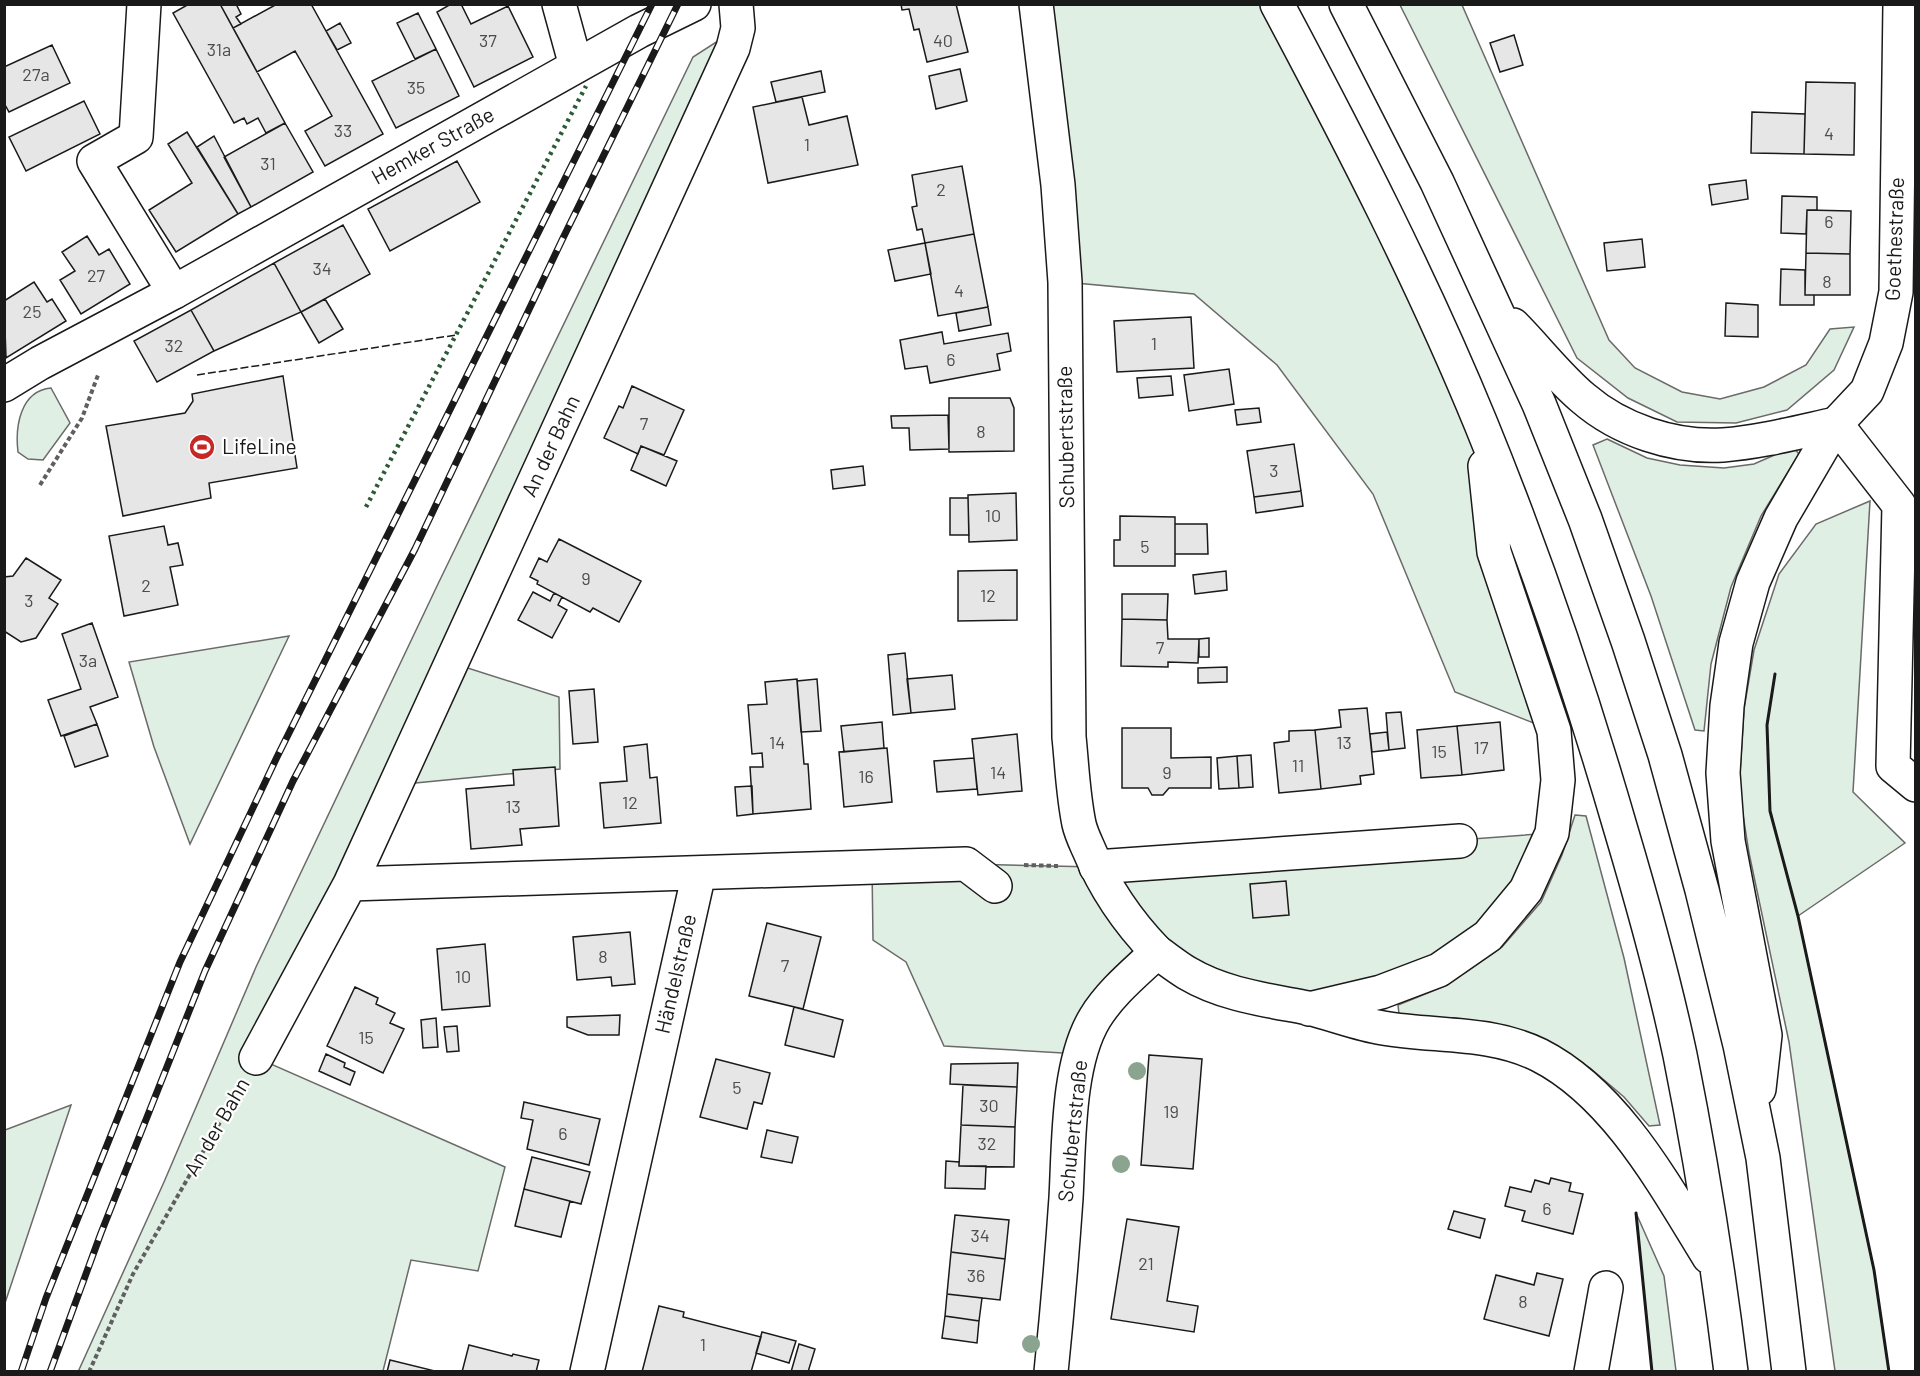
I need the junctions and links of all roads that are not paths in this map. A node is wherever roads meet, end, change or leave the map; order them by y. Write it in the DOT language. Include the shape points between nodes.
graph roads {
  1 [pos="144,4"];
  2 [pos="559,4"];
  3 [pos="694,4"];
  4 [pos="736,4"];
  5 [pos="1036,4"];
  6 [pos="1277,4"];
  7 [pos="1346,4"];
  8 [pos="1900,4"];
  9 [pos="576,66"];
  10 [pos="174,292"];
  11 [pos="1495,306"];
  12 [pos="4,385"];
  13 [pos="1480,422"];
  14 [pos="1836,424"];
  15 [pos="1916,785"];
  16 [pos="1460,841"];
  17 [pos="1096,867"];
  18 [pos="699,873"];
  19 [pos="350,884"];
  20 [pos="995,886"];
  21 [pos="1157,952"];
  22 [pos="1309,1009"];
  23 [pos="256,1058"];
  24 [pos="1755,1121"];
  25 [pos="1717,1270"];
  26 [pos="1606,1288"];
  27 [pos="587,1371"];
  28 [pos="1051,1371"];
  29 [pos="1591,1371"];
  30 [pos="1731,1371"];
  31 [pos="1790,1371"];
  1 -- 10 [label="main road" via="136,137 94,161"];
  2 -- 9 [label="main road"];
  3 -- 9 [label="main road, Hemker Straße"];
  4 -- 19 [label="main road, An der Bahn" via="738,28 733,48"];
  5 -- 17 [label="main road, Schubertstraße" via="1058,185 1065,282 1069,737 1079,826"];
  6 -- 13 [label="main road" via="1401,249"];
  7 -- 11 [label="main road"];
  8 -- 14 [label="main road, Goethestraße" via="1896,292 1886,343 1867,391"];
  9 -- 10 [label="main road, Hemker Straße"];
  10 -- 12 [label="main road, Hemker Straße"];
  11 -- 14 [label="main road" via="1583,398 1622,425 1674,442 1722,445"];
  11 -- 24 [label="main road" via="1585,519 1665,755 1735,1023"];
  13 -- 22 [label="main road" via="1494,552 1554,731 1558,780 1552,833 1526,890 1488,936 1439,970 1381,992"];
  13 -- 25 [label="main road" via="1569,660 1642,903 1679,1052"];
  14 -- 15 [label="main road" via="1899,505 1893,766"];
  14 -- 24 [label="main road, Goethestraße" via="1781,518 1753,582 1736,643 1727,706 1724,773 1728,841 1765,1035"];
  16 -- 17 [label="main road"];
  17 -- 21 [label="main road, Schubertstraße" via="1134,928"];
  18 -- 19 [label="main road"];
  18 -- 20 [label="main road" via="966,864"];
  18 -- 27 [label="main road, Händelstraße"];
  19 -- 23 [label="main road, An der Bahn"];
  21 -- 22 [label="main road" via="1187,973 1222,988 1262,1001"];
  21 -- 28 [label="main road, Schubertstraße" via="1112,993 1094,1020 1080,1054 1072,1099"];
  22 -- 25 [label="main road" via="1383,1028 1487,1038 1538,1055 1574,1078 1644,1152"];
  24 -- 31 [label="main road"];
  25 -- 30 [label="main road"];
  26 -- 29 [label="main road"];
}
